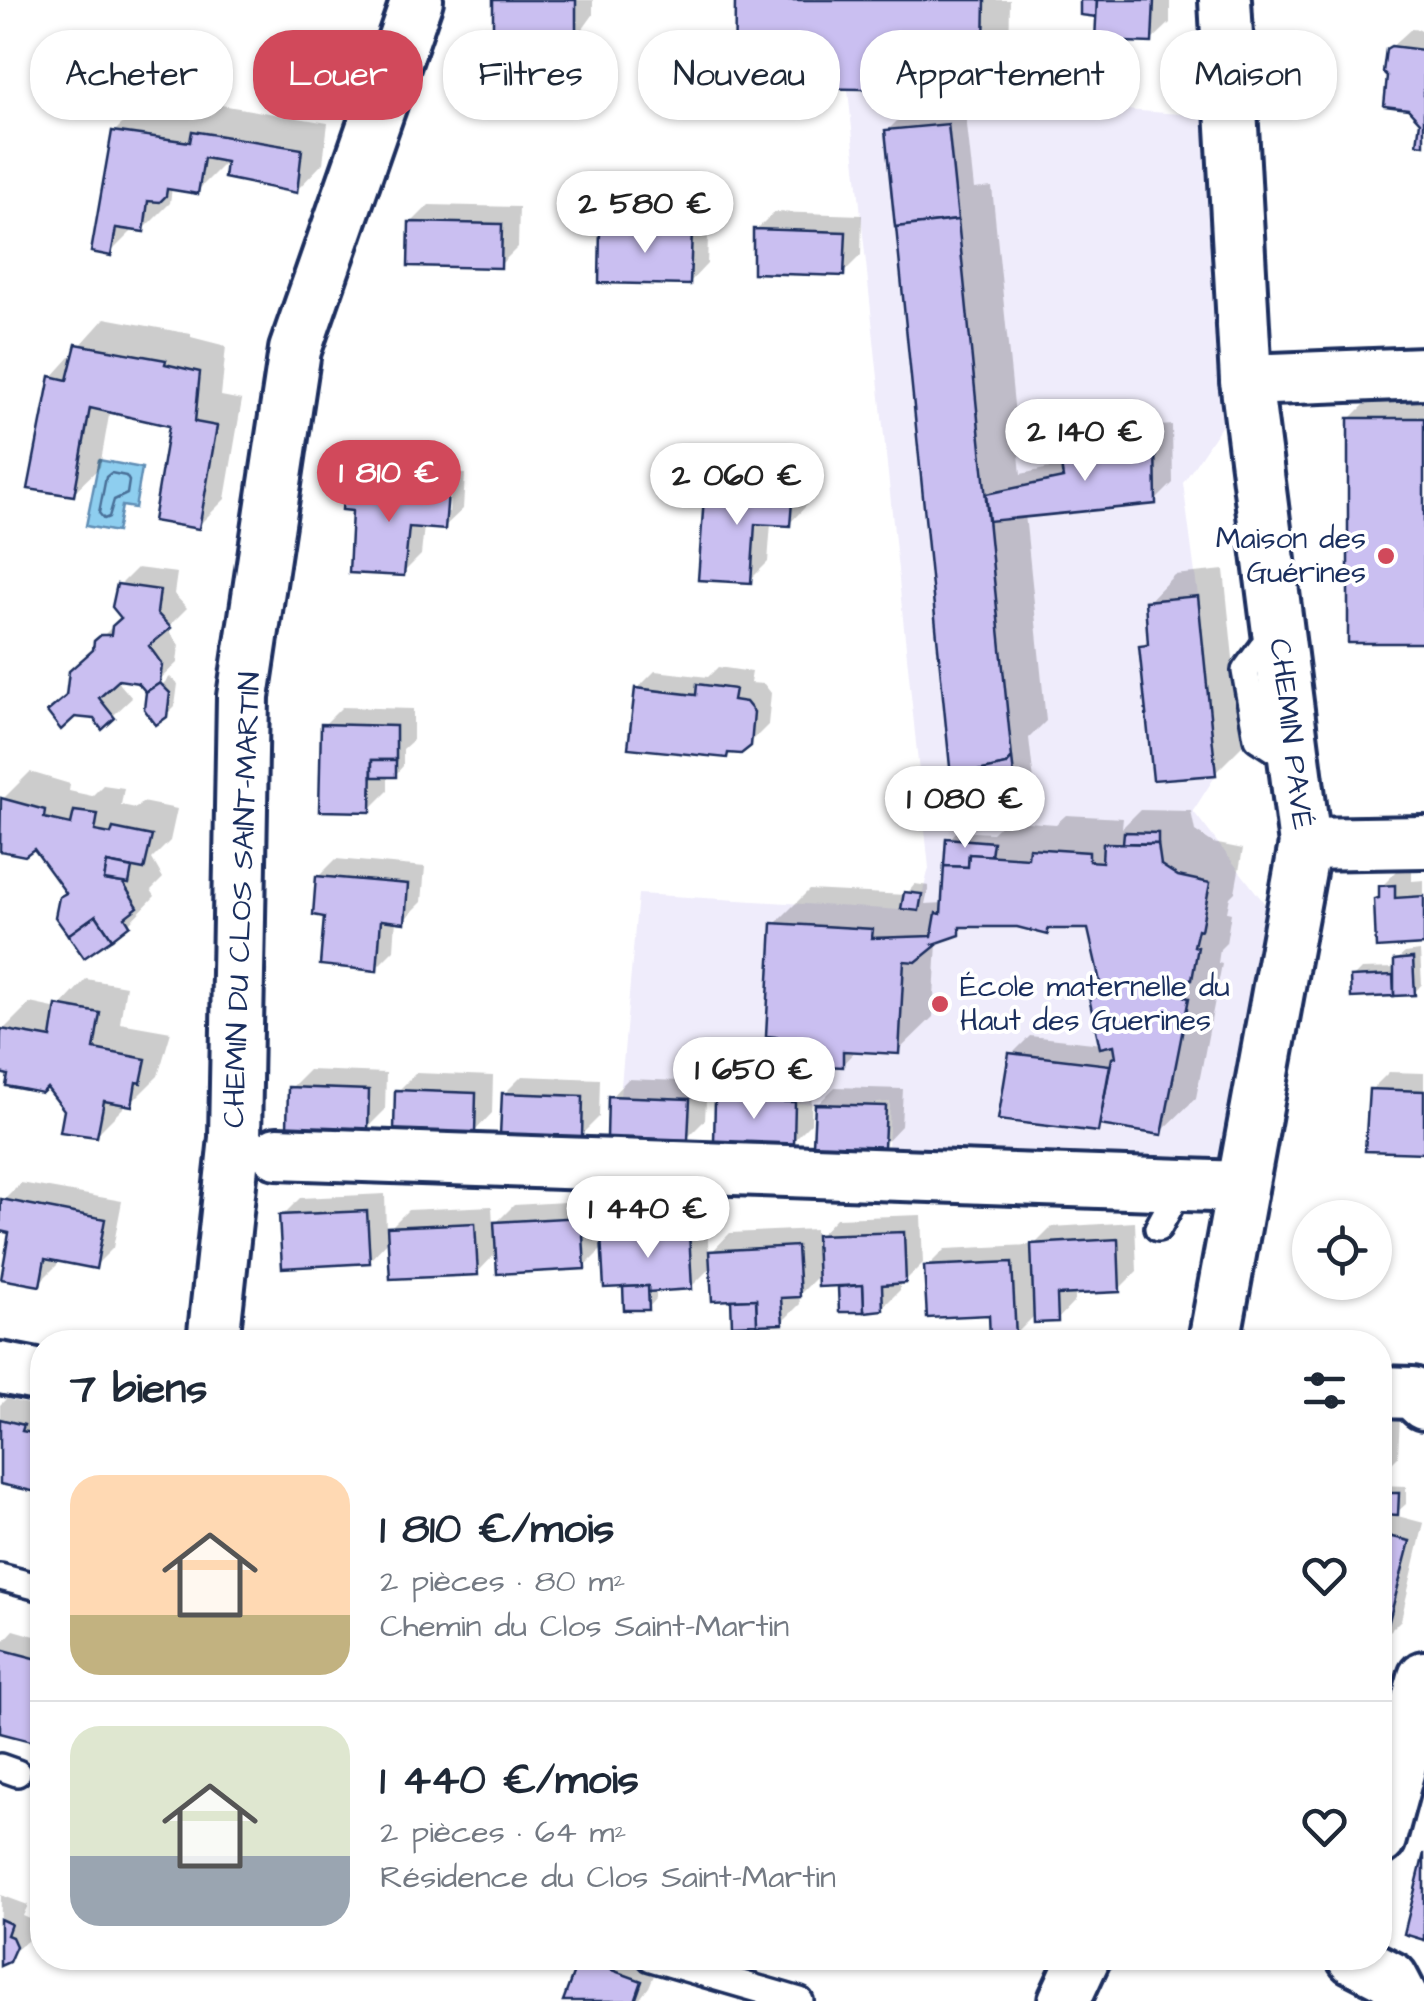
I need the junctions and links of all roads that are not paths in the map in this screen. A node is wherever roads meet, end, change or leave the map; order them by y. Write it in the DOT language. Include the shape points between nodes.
graph roads {
  1 [pos="418,0"];
  2 [pos="1225,0"];
  3 [pos="1424,373"];
  4 [pos="1246,380"];
  5 [pos="1424,842"];
  6 [pos="1304,844"];
  7 [pos="277,1153"];
  8 [pos="1182,1184"];
  9 [pos="1242,1187"];
  10 [pos="1158,1228"];
  11 [pos="215,1330"];
  12 [pos="1216,1330"];
  13 [pos="0,1368"];
  14 [pos="30,1374"];
  15 [pos="1392,1392"];
  16 [pos="1424,1404"];
  17 [pos="0,1577"];
  18 [pos="30,1585"];
  19 [pos="1424,1677"];
  20 [pos="1392,1795"];
  21 [pos="693,1970"];
  22 [pos="1078,1970"];
  23 [pos="1377,1970"];
  24 [pos="800,2001"];
  25 [pos="1064,2001"];
  26 [pos="1404,2001"];
  1 -- 11 [label="street, CHEMIN DU CLOS SAINT-MARTIN" via="294,350 243,697 235,1138"];
  2 -- 4 [label="street, CHEMIN PAVÉ"];
  3 -- 4 [label="street"];
  4 -- 6 [label="street, CHEMIN PAVÉ"];
  5 -- 6 [label="street"];
  6 -- 9 [label="street, CHEMIN PAVÉ"];
  7 -- 8 [label="street"];
  8 -- 9 [label="street"];
  8 -- 10 [label="lane"];
  9 -- 12 [label="street, CHEMIN PAVÉ"];
  13 -- 14 [label="street"];
  15 -- 16 [label="street" via="1412,1392"];
  17 -- 18 [label="lane"];
  19 -- 20 [label="street"];
  21 -- 24 [label="lane"];
  22 -- 25 [label="street"];
  23 -- 26 [label="street" via="1392,1978"];
}
